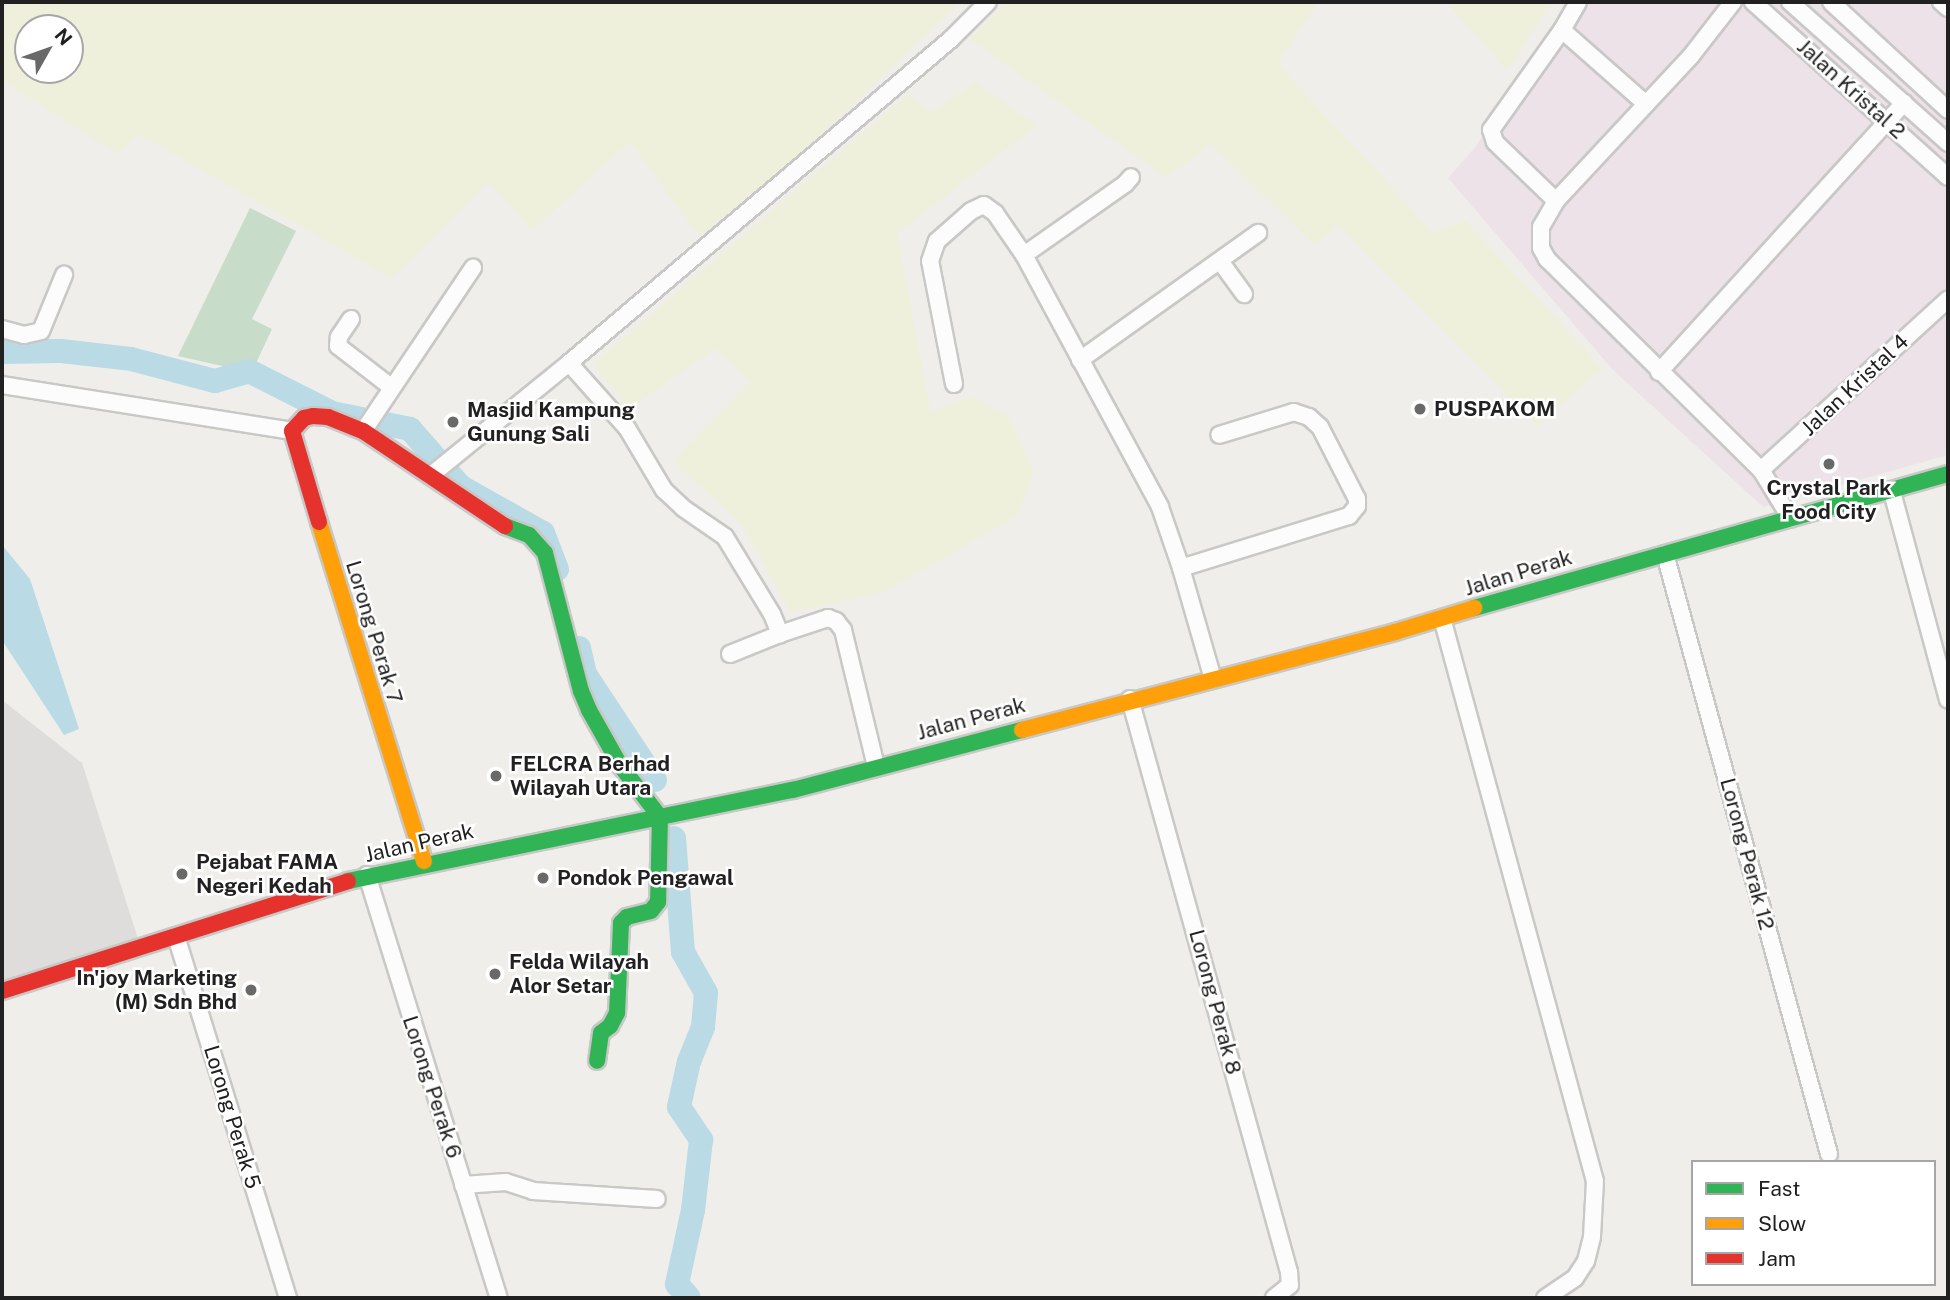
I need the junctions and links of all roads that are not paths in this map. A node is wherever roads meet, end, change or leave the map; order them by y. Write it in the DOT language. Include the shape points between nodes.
graph roads {
  1 [pos="988,2"];
  2 [pos="1578,2"];
  3 [pos="1732,2"];
  4 [pos="1753,2"];
  5 [pos="1790,2"];
  6 [pos="1830,2"];
  7 [pos="1941,2"];
  8 [pos="1948,8"];
  9 [pos="1562,30"];
  10 [pos="1904,103"];
  11 [pos="1646,104"];
  12 [pos="1948,110"];
  13 [pos="1888,122"];
  14 [pos="1948,143"];
  15 [pos="1131,177"];
  16 [pos="1948,177"];
  17 [pos="1556,201"];
  18 [pos="1258,233"];
  19 [pos="1024,255"];
  20 [pos="1220,261"];
  21 [pos="473,268"];
  22 [pos="64,275"];
  23 [pos="1244,294"];
  24 [pos="1948,299"];
  25 [pos="351,319"];
  26 [pos="2,329"];
  27 [pos="1080,360"];
  28 [pos="569,363"];
  29 [pos="1659,372"];
  30 [pos="954,384"];
  31 [pos="2,385"];
  32 [pos="391,387"];
  33 [pos="364,429"];
  34 [pos="292,431"];
  35 [pos="1219,435"];
  36 [pos="438,469"];
  37 [pos="1761,470"];
  38 [pos="1948,474"];
  39 [pos="1892,492"];
  40 [pos="1791,519"];
  41 [pos="1665,554"];
  42 [pos="1181,568"];
  43 [pos="1442,618"];
  44 [pos="780,634"];
  45 [pos="730,654"];
  46 [pos="1213,679"];
  47 [pos="1130,699"];
  48 [pos="1948,700"];
  49 [pos="876,766"];
  50 [pos="660,817"];
  51 [pos="424,861"];
  52 [pos="367,875"];
  53 [pos="176,936"];
  54 [pos="2,991"];
  55 [pos="597,1061"];
  56 [pos="1829,1154"];
  57 [pos="463,1185"];
  58 [pos="657,1199"];
  59 [pos="288,1298"];
  60 [pos="499,1298"];
  61 [pos="1275,1298"];
  62 [pos="1545,1298"];
  1 -- 28 [label="street" via="951,39"];
  2 -- 9 [label="street"];
  3 -- 11 [label="street"];
  4 -- 13 [label="street, Jalan Kristal 2"];
  5 -- 10 [label="street"];
  6 -- 12 [label="street"];
  7 -- 8 [label="street"];
  9 -- 11 [label="street"];
  9 -- 17 [label="street" via="1491,136"];
  10 -- 13 [label="street"];
  10 -- 14 [label="street"];
  11 -- 17 [label="street"];
  13 -- 16 [label="street, Jalan Kristal 2"];
  13 -- 29 [label="street"];
  15 -- 19 [label="street"];
  17 -- 29 [label="street" via="1541,227 1541,248 1547,260"];
  18 -- 20 [label="street"];
  19 -- 27 [label="street"];
  19 -- 30 [label="street" via="995,213 984,205 936,242 930,273"];
  20 -- 23 [label="street"];
  20 -- 27 [label="street"];
  21 -- 32 [label="street"];
  22 -- 26 [label="street" via="41,331 24,335"];
  24 -- 37 [label="street, Jalan Kristal 4"];
  25 -- 32 [label="street" via="338,346"];
  27 -- 42 [label="street" via="1160,507"];
  28 -- 36 [label="street"];
  28 -- 44 [label="street" via="627,428 664,490 725,537"];
  29 -- 37 [label="street"];
  31 -- 34 [label="street"];
  32 -- 33 [label="street"];
  33 -- 34 [label="street" via="328,417 304,418"];
  33 -- 36 [label="street"];
  34 -- 51 [label="street, Lorong Perak 7"];
  35 -- 42 [label="street" via="1294,412 1309,417 1320,427 1357,506 1349,516"];
  36 -- 50 [label="street" via="510,529 538,541 581,691 595,724"];
  37 -- 40 [label="street"];
  38 -- 39 [label="street, Jalan Perak"];
  39 -- 40 [label="street, Jalan Perak"];
  39 -- 48 [label="street"];
  40 -- 41 [label="street, Jalan Perak"];
  41 -- 43 [label="street, Jalan Perak"];
  41 -- 56 [label="street, Lorong Perak 12"];
  42 -- 46 [label="street"];
  43 -- 46 [label="street, Jalan Perak"];
  43 -- 62 [label="street" via="1595,1181 1586,1261 1575,1278"];
  44 -- 45 [label="street"];
  44 -- 49 [label="street" via="828,618 843,629"];
  46 -- 47 [label="street, Jalan Perak"];
  47 -- 49 [label="street, Jalan Perak"];
  47 -- 61 [label="street, Lorong Perak 8" via="1289,1272 1290,1285"];
  49 -- 50 [label="street, Jalan Perak" via="793,790"];
  50 -- 51 [label="street, Jalan Perak"];
  50 -- 55 [label="street" via="658,902 651,911 621,923 617,1013 601,1033"];
  51 -- 52 [label="street, Jalan Perak"];
  52 -- 53 [label="street, Jalan Perak"];
  52 -- 57 [label="street, Lorong Perak 6"];
  53 -- 54 [label="street, Jalan Perak"];
  53 -- 59 [label="street, Lorong Perak 5"];
  57 -- 58 [label="street" via="506,1182 533,1191"];
  57 -- 60 [label="street, Lorong Perak 6"];
}
